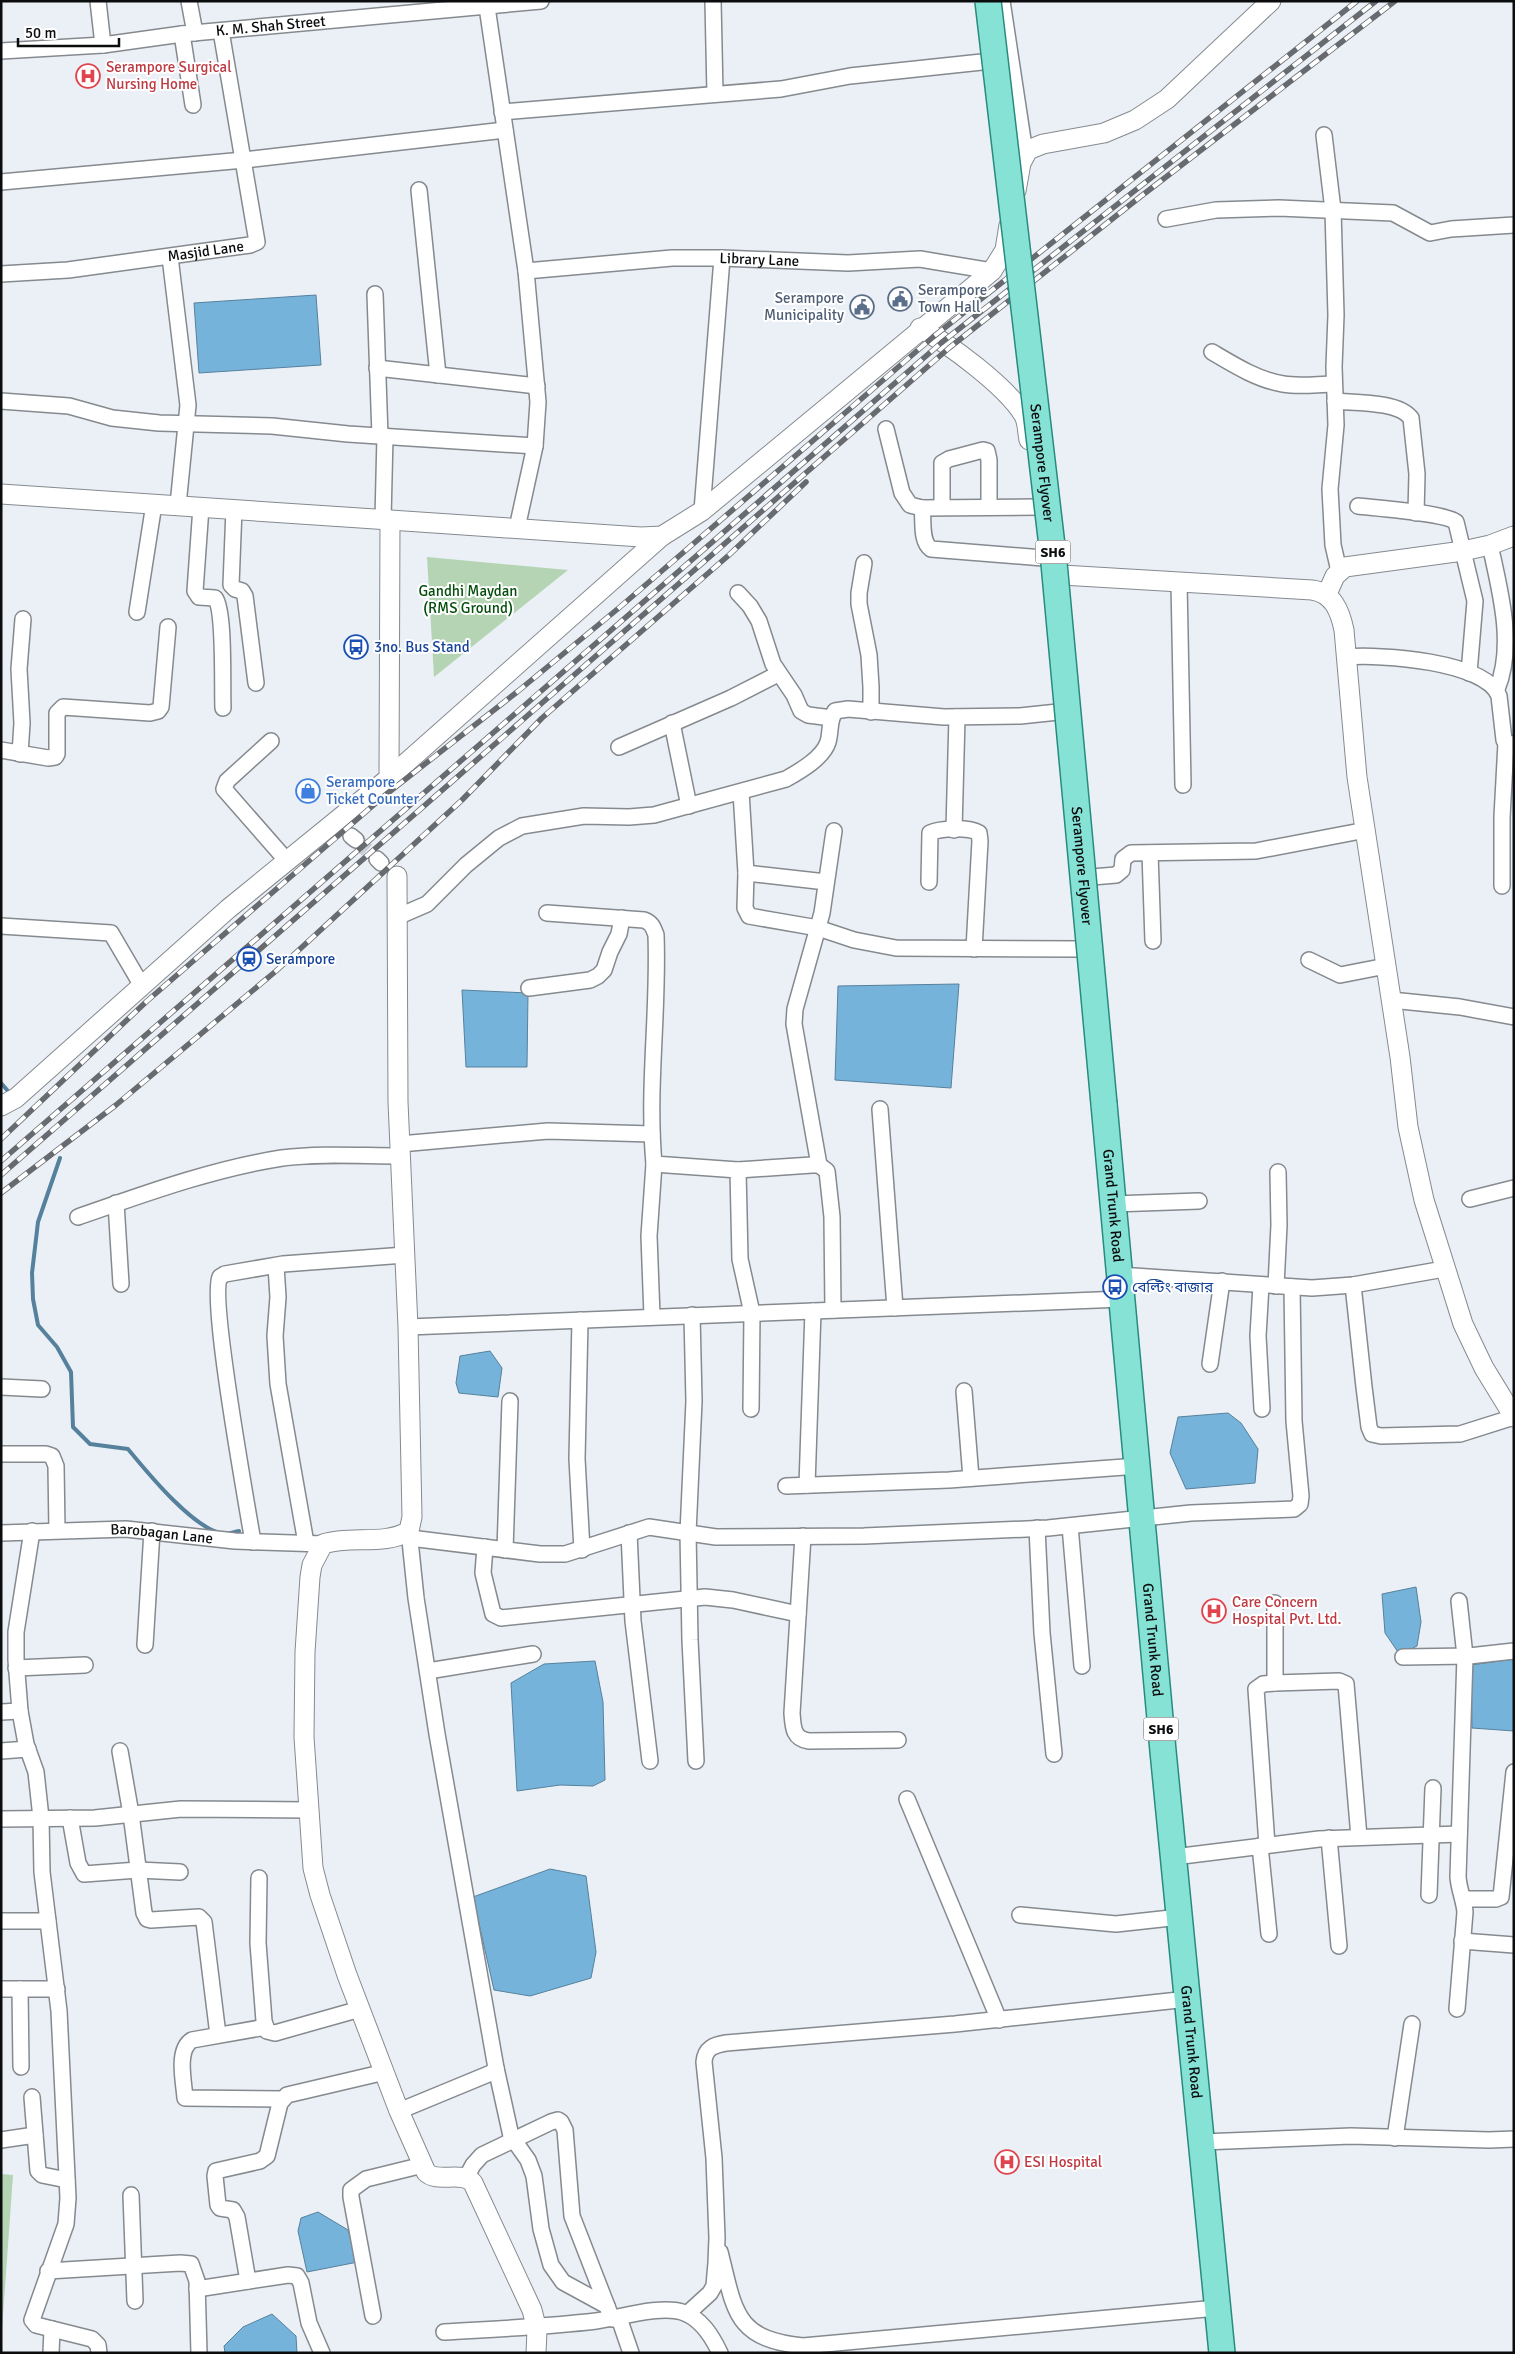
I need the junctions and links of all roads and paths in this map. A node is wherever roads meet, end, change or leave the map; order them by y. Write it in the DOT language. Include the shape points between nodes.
graph roads {
  1 [pos="98,1"];
  2 [pos="189,1"];
  3 [pos="541,1"];
  4 [pos="713,1"];
  5 [pos="988,1"];
  6 [pos="1002,1"];
  7 [pos="1271,1"];
  8 [pos="400,7"];
  9 [pos="487,7"];
  10 [pos="221,31"];
  11 [pos="188,33"];
  12 [pos="103,44"];
  13 [pos="1,51"];
  14 [pos="1010,59"];
  15 [pos="715,94"];
  16 [pos="193,106"];
  17 [pos="502,112"];
  18 [pos="505,130"];
  19 [pos="1324,135"];
  20 [pos="1025,153"];
  21 [pos="244,160"];
  22 [pos="1,182"];
  23 [pos="419,190"];
  24 [pos="1333,210"];
  25 [pos="1166,219"];
  26 [pos="1514,225"];
  27 [pos="170,257"];
  28 [pos="722,258"];
  29 [pos="526,271"];
  30 [pos="992,271"];
  31 [pos="1,274"];
  32 [pos="375,294"];
  33 [pos="920,328"];
  34 [pos="1040,346"];
  35 [pos="1212,352"];
  36 [pos="378,368"];
  37 [pos="438,375"];
  38 [pos="1334,384"];
  39 [pos="537,386"];
  40 [pos="1,401"];
  41 [pos="1335,401"];
  42 [pos="185,424"];
  43 [pos="886,429"];
  44 [pos="382,436"];
  45 [pos="536,446"];
  46 [pos="1,494"];
  47 [pos="154,504"];
  48 [pos="178,506"];
  49 [pos="989,506"];
  50 [pos="1358,506"];
  51 [pos="201,507"];
  52 [pos="942,507"];
  53 [pos="1037,507"];
  54 [pos="922,508"];
  55 [pos="234,509"];
  56 [pos="702,511"];
  57 [pos="1416,513"];
  58 [pos="386,519"];
  59 [pos="517,528"];
  60 [pos="662,536"];
  61 [pos="1514,536"];
  62 [pos="1490,545"];
  63 [pos="1463,551"];
  64 [pos="1043,558"];
  65 [pos="864,563"];
  66 [pos="1338,572"];
  67 [pos="1062,575"];
  68 [pos="1179,583"];
  69 [pos="738,594"];
  70 [pos="1327,594"];
  71 [pos="137,612"];
  72 [pos="23,619"];
  73 [pos="168,627"];
  74 [pos="1347,657"];
  75 [pos="1468,673"];
  76 [pos="778,674"];
  77 [pos="256,683"];
  78 [pos="1497,690"];
  79 [pos="223,708"];
  80 [pos="870,712"];
  81 [pos="1058,712"];
  82 [pos="957,716"];
  83 [pos="832,718"];
  84 [pos="672,723"];
  85 [pos="271,741"];
  86 [pos="1510,743"];
  87 [pos="619,747"];
  88 [pos="1,750"];
  89 [pos="20,754"];
  90 [pos="389,778"];
  91 [pos="1183,785"];
  92 [pos="741,792"];
  93 [pos="689,806"];
  94 [pos="954,830"];
  95 [pos="1366,830"];
  96 [pos="834,832"];
  97 [pos="1150,853"];
  98 [pos="287,861"];
  99 [pos="746,873"];
  100 [pos="396,875"];
  101 [pos="1092,877"];
  102 [pos="826,882"];
  103 [pos="929,882"];
  104 [pos="1502,886"];
  105 [pos="547,913"];
  106 [pos="397,917"];
  107 [pos="622,918"];
  108 [pos="1,926"];
  109 [pos="818,928"];
  110 [pos="1153,942"];
  111 [pos="974,949"];
  112 [pos="1079,949"];
  113 [pos="1309,960"];
  114 [pos="1386,966"];
  115 [pos="142,986"];
  116 [pos="529,988"];
  117 [pos="1391,1000"];
  118 [pos="1514,1017"];
  119 [pos="1,1106"];
  120 [pos="880,1109"];
  121 [pos="1106,1116"];
  122 [pos="652,1134"];
  123 [pos="400,1150"];
  124 [pos="654,1164"];
  125 [pos="819,1165"];
  126 [pos="738,1170"];
  127 [pos="1278,1172"];
  128 [pos="1514,1188"];
  129 [pos="1470,1199"];
  130 [pos="1199,1202"];
  131 [pos="116,1203"];
  132 [pos="1113,1204"];
  133 [pos="78,1217"];
  134 [pos="404,1255"];
  135 [pos="276,1266"];
  136 [pos="1444,1269"];
  137 [pos="1119,1275"];
  138 [pos="1222,1280"];
  139 [pos="121,1284"];
  140 [pos="1352,1285"];
  141 [pos="1268,1286"];
  142 [pos="1292,1287"];
  143 [pos="1122,1299"];
  144 [pos="895,1308"];
  145 [pos="833,1310"];
  146 [pos="813,1311"];
  147 [pos="752,1313"];
  148 [pos="692,1315"];
  149 [pos="652,1316"];
  150 [pos="580,1320"];
  151 [pos="408,1327"];
  152 [pos="1210,1364"];
  153 [pos="1,1387"];
  154 [pos="42,1389"];
  155 [pos="964,1391"];
  156 [pos="510,1401"];
  157 [pos="1262,1408"];
  158 [pos="751,1409"];
  159 [pos="1514,1417"];
  160 [pos="1,1454"];
  161 [pos="1138,1466"];
  162 [pos="971,1478"];
  163 [pos="806,1485"];
  164 [pos="786,1486"];
  165 [pos="1143,1518"];
  166 [pos="1070,1526"];
  167 [pos="1037,1528"];
  168 [pos="57,1530"];
  169 [pos="32,1531"];
  170 [pos="152,1531"];
  171 [pos="1,1533"];
  172 [pos="629,1533"];
  173 [pos="688,1533"];
  174 [pos="409,1534"];
  175 [pos="804,1536"];
  176 [pos="253,1542"];
  177 [pos="315,1543"];
  178 [pos="485,1547"];
  179 [pos="506,1550"];
  180 [pos="582,1550"];
  181 [pos="690,1599"];
  182 [pos="1459,1600"];
  183 [pos="1275,1603"];
  184 [pos="632,1606"];
  185 [pos="798,1614"];
  186 [pos="145,1644"];
  187 [pos="1514,1651"];
  188 [pos="533,1654"];
  189 [pos="1465,1656"];
  190 [pos="1403,1657"];
  191 [pos="85,1665"];
  192 [pos="1082,1666"];
  193 [pos="16,1668"];
  194 [pos="428,1671"];
  195 [pos="1275,1683"];
  196 [pos="20,1711"];
  197 [pos="1,1712"];
  198 [pos="898,1740"];
  199 [pos="28,1749"];
  200 [pos="1,1751"];
  201 [pos="120,1751"];
  202 [pos="1054,1754"];
  203 [pos="650,1761"];
  204 [pos="696,1761"];
  205 [pos="1514,1772"];
  206 [pos="1434,1788"];
  207 [pos="906,1799"];
  208 [pos="308,1810"];
  209 [pos="131,1814"];
  210 [pos="42,1818"];
  211 [pos="70,1818"];
  212 [pos="1,1819"];
  213 [pos="1459,1834"];
  214 [pos="1431,1835"];
  215 [pos="1359,1837"];
  216 [pos="1329,1838"];
  217 [pos="1264,1845"];
  218 [pos="1174,1857"];
  219 [pos="138,1870"];
  220 [pos="180,1872"];
  221 [pos="259,1878"];
  222 [pos="1429,1895"];
  223 [pos="1463,1899"];
  224 [pos="1020,1915"];
  225 [pos="1180,1917"];
  226 [pos="48,1921"];
  227 [pos="1,1922"];
  228 [pos="1269,1934"];
  229 [pos="1462,1941"];
  230 [pos="1514,1945"];
  231 [pos="1339,1946"];
  232 [pos="1,1989"];
  233 [pos="20,1989"];
  234 [pos="57,1989"];
  235 [pos="1188,2000"];
  236 [pos="360,2009"];
  237 [pos="1457,2009"];
  238 [pos="999,2020"];
  239 [pos="1412,2024"];
  240 [pos="266,2027"];
  241 [pos="218,2035"];
  242 [pos="22,2067"];
  243 [pos="496,2068"];
  244 [pos="384,2072"];
  245 [pos="32,2098"];
  246 [pos="283,2099"];
  247 [pos="399,2111"];
  248 [pos="35,2135"];
  249 [pos="1395,2138"];
  250 [pos="1514,2139"];
  251 [pos="1,2140"];
  252 [pos="514,2141"];
  253 [pos="1202,2142"];
  254 [pos="423,2166"];
  255 [pos="466,2178"];
  256 [pos="67,2180"];
  257 [pos="132,2195"];
  258 [pos="717,2238"];
  259 [pos="134,2265"];
  260 [pos="48,2271"];
  261 [pos="248,2281"];
  262 [pos="197,2289"];
  263 [pos="135,2301"];
  264 [pos="1217,2308"];
  265 [pos="613,2314"];
  266 [pos="687,2314"];
  267 [pos="373,2316"];
  268 [pos="536,2326"];
  269 [pos="52,2329"];
  270 [pos="444,2332"];
  271 [pos="51,2353"];
  272 [pos="99,2353"];
  273 [pos="199,2353"];
  274 [pos="322,2353"];
  275 [pos="536,2353"];
  276 [pos="631,2353"];
  277 [pos="720,2353"];
  278 [pos="1222,2353"];
  1 -- 12 [label="street"];
  2 -- 11 [label="street"];
  3 -- 9 [label="street, K. M. Shah Street"];
  4 -- 15 [label="street"];
  5 -- 121 [label="main road, Serampore Flyover / SH6, bridge" via="1054,562"];
  6 -- 14 [label="street"];
  7 -- 20 [label="street" via="1167,99 1141,116 1116,129 1043,144"];
  8 -- 9 [label="street, K. M. Shah Street"];
  8 -- 10 [label="street, K. M. Shah Street"];
  9 -- 17 [label="street"];
  10 -- 11 [label="street, K. M. Shah Street"];
  10 -- 21 [label="street, Masjid Lane"];
  11 -- 12 [label="street, K. M. Shah Street"];
  11 -- 16 [label="street"];
  12 -- 13 [label="street, K. M. Shah Street"];
  14 -- 15 [label="street" via="850,76 781,89"];
  14 -- 20 [label="street"];
  15 -- 17 [label="street"];
  17 -- 18 [label="street"];
  18 -- 21 [label="street"];
  18 -- 29 [label="street"];
  19 -- 24 [label="street"];
  20 -- 30 [label="street" via="1005,250"];
  21 -- 22 [label="street"];
  21 -- 27 [label="street, Masjid Lane" via="257,242"];
  23 -- 37 [label="street"];
  24 -- 25 [label="street" via="1216,210"];
  24 -- 26 [label="street" via="1397,214 1427,232"];
  24 -- 38 [label="street"];
  27 -- 31 [label="street, Masjid Lane" via="68,270"];
  27 -- 42 [label="street" via="187,391"];
  28 -- 29 [label="street, Library Lane" via="672,258"];
  28 -- 30 [label="street, Library Lane" via="848,262 920,259"];
  28 -- 56 [label="street"];
  29 -- 39 [label="street"];
  30 -- 33 [label="street"];
  32 -- 36 [label="street"];
  33 -- 53 [label="street" via="979,370 1024,414"];
  33 -- 56 [label="street"];
  34 -- 67 [label="street"];
  35 -- 38 [label="street" via="1272,382"];
  36 -- 37 [label="street"];
  36 -- 44 [label="street"];
  37 -- 39 [label="street"];
  38 -- 41 [label="street"];
  39 -- 45 [label="street"];
  40 -- 42 [label="street" via="69,406 112,418"];
  41 -- 57 [label="street" via="1389,406 1401,409 1411,418 1417,474"];
  41 -- 66 [label="street" via="1330,509"];
  42 -- 44 [label="street" via="272,426"];
  42 -- 48 [label="street"];
  43 -- 54 [label="street" via="904,499 910,505"];
  44 -- 45 [label="street"];
  44 -- 58 [label="street"];
  45 -- 59 [label="street"];
  46 -- 47 [label="street"];
  47 -- 48 [label="street"];
  47 -- 71 [label="street"];
  48 -- 51 [label="street"];
  49 -- 52 [label="street"];
  49 -- 52 [label="street" via="989,460 983,450 942,463"];
  49 -- 53 [label="street"];
  50 -- 57 [label="street"];
  51 -- 55 [label="street"];
  51 -- 79 [label="street" via="194,588 198,596 215,598 218,603"];
  52 -- 54 [label="street"];
  53 -- 64 [label="street"];
  54 -- 64 [label="street" via="925,544 931,549"];
  55 -- 58 [label="street"];
  55 -- 77 [label="street" via="231,585 245,596"];
  56 -- 60 [label="street"];
  57 -- 63 [label="street" via="1453,520"];
  58 -- 59 [label="street"];
  58 -- 90 [label="street"];
  59 -- 60 [label="street"];
  60 -- 90 [label="street"];
  61 -- 62 [label="street"];
  62 -- 63 [label="street"];
  62 -- 78 [label="street" via="1506,639 1506,659"];
  63 -- 66 [label="street" via="1350,566"];
  63 -- 75 [label="street" via="1474,601"];
  64 -- 81 [label="street"];
  65 -- 80 [label="street" via="859,599 868,655"];
  66 -- 70 [label="street"];
  67 -- 68 [label="street"];
  67 -- 101 [label="street"];
  68 -- 70 [label="street" via="1312,590"];
  68 -- 91 [label="street"];
  69 -- 76 [label="street" via="759,621"];
  70 -- 74 [label="street" via="1340,615"];
  72 -- 89 [label="street" via="19,669"];
  73 -- 89 [label="street" via="158,711 63,707 57,713 55,757"];
  74 -- 75 [label="street" via="1391,657"];
  74 -- 95 [label="street"];
  75 -- 78 [label="street" via="1487,681"];
  76 -- 83 [label="street" via="803,714"];
  76 -- 84 [label="street"];
  78 -- 86 [label="street"];
  80 -- 82 [label="street"];
  80 -- 83 [label="street" via="839,710 833,712"];
  81 -- 82 [label="street"];
  81 -- 112 [label="street"];
  82 -- 94 [label="street"];
  83 -- 92 [label="street" via="828,741 819,756 786,779"];
  84 -- 87 [label="street"];
  84 -- 93 [label="street"];
  85 -- 98 [label="street" via="227,781 224,789"];
  86 -- 104 [label="street" via="1502,817"];
  88 -- 89 [label="street"];
  90 -- 98 [label="street"];
  92 -- 93 [label="street"];
  92 -- 99 [label="street"];
  93 -- 106 [label="street" via="648,816 584,816 522,826 499,838 466,865 427,904"];
  94 -- 103 [label="street" via="930,833"];
  94 -- 111 [label="street" via="976,831 980,836"];
  95 -- 97 [label="street" via="1256,851"];
  95 -- 114 [label="street"];
  96 -- 102 [label="street"];
  97 -- 101 [label="street" via="1131,854 1123,859 1122,870 1116,874"];
  97 -- 110 [label="street"];
  98 -- 115 [label="street"];
  99 -- 102 [label="street"];
  99 -- 109 [label="street" via="745,908 749,916"];
  100 -- 106 [label="street"];
  101 -- 121 [label="street" via="1113,1110"];
  102 -- 109 [label="street"];
  105 -- 107 [label="street"];
  106 -- 123 [label="street"];
  107 -- 116 [label="street" via="604,970 598,976 590,980"];
  107 -- 122 [label="street" via="650,922 656,935 658,985 653,1044"];
  108 -- 115 [label="street" via="111,933"];
  109 -- 111 [label="street" via="854,940 896,948"];
  109 -- 125 [label="street" via="795,1008 794,1024"];
  111 -- 112 [label="street"];
  112 -- 121 [label="street" via="1090,1078"];
  113 -- 114 [label="street" via="1340,975"];
  114 -- 117 [label="street"];
  115 -- 119 [label="street" via="16,1098"];
  117 -- 118 [label="street" via="1460,1007"];
  117 -- 136 [label="street" via="1408,1127"];
  120 -- 144 [label="street"];
  121 -- 132 [label="main road, Grand Trunk Road / SH6"];
  122 -- 123 [label="street" via="548,1131"];
  122 -- 124 [label="street"];
  123 -- 131 [label="street" via="284,1158 208,1174"];
  123 -- 134 [label="street"];
  124 -- 126 [label="street"];
  124 -- 149 [label="street" via="649,1236"];
  125 -- 126 [label="street"];
  125 -- 145 [label="street" via="828,1175 833,1234"];
  126 -- 147 [label="street" via="740,1259"];
  127 -- 141 [label="street" via="1279,1225"];
  128 -- 129 [label="street"];
  130 -- 132 [label="street"];
  131 -- 133 [label="street"];
  131 -- 139 [label="street"];
  132 -- 137 [label="main road, Grand Trunk Road / SH6"];
  134 -- 135 [label="street"];
  134 -- 151 [label="street"];
  135 -- 176 [label="street" via="224,1274 218,1281 223,1342"];
  135 -- 177 [label="street" via="278,1384"];
  136 -- 140 [label="street"];
  136 -- 159 [label="street" via="1463,1324 1484,1368"];
  137 -- 138 [label="street"];
  137 -- 143 [label="main road, Grand Trunk Road / SH6"];
  138 -- 141 [label="street"];
  138 -- 152 [label="street"];
  140 -- 142 [label="street"];
  140 -- 159 [label="street" via="1372,1434 1446,1436"];
  141 -- 142 [label="street"];
  141 -- 157 [label="street" via="1258,1336"];
  142 -- 165 [label="street" via="1294,1421 1301,1496 1298,1507"];
  143 -- 144 [label="street"];
  143 -- 161 [label="main road, Grand Trunk Road / SH6"];
  144 -- 145 [label="street"];
  145 -- 146 [label="street"];
  146 -- 147 [label="street"];
  146 -- 163 [label="street"];
  147 -- 148 [label="street"];
  147 -- 158 [label="street"];
  148 -- 149 [label="street"];
  148 -- 173 [label="street" via="694,1420"];
  149 -- 150 [label="street"];
  150 -- 151 [label="street"];
  150 -- 180 [label="street" via="577,1459"];
  151 -- 174 [label="street" via="412,1517"];
  153 -- 154 [label="street"];
  155 -- 162 [label="street"];
  156 -- 179 [label="street"];
  160 -- 168 [label="street" via="52,1456 56,1466"];
  161 -- 162 [label="street"];
  161 -- 165 [label="main road, Grand Trunk Road / SH6"];
  162 -- 163 [label="street"];
  163 -- 164 [label="street"];
  165 -- 166 [label="street"];
  165 -- 218 [label="main road, Grand Trunk Road / SH6"];
  166 -- 167 [label="street"];
  166 -- 192 [label="street"];
  167 -- 175 [label="street"];
  167 -- 202 [label="street" via="1042,1632"];
  168 -- 169 [label="street, Barobagan Lane"];
  168 -- 170 [label="street, Barobagan Lane"];
  169 -- 171 [label="street, Barobagan Lane"];
  169 -- 193 [label="street" via="16,1632"];
  170 -- 176 [label="street, Barobagan Lane"];
  170 -- 186 [label="street"];
  172 -- 173 [label="street" via="649,1527"];
  172 -- 180 [label="street"];
  172 -- 184 [label="street"];
  173 -- 175 [label="street" via="716,1537"];
  173 -- 181 [label="street"];
  174 -- 177 [label="street"];
  174 -- 178 [label="street"];
  174 -- 194 [label="street"];
  175 -- 185 [label="street"];
  176 -- 177 [label="street, Barobagan Lane"];
  177 -- 208 [label="street" via="310,1578 304,1738"];
  178 -- 179 [label="street"];
  178 -- 184 [label="street" via="483,1573 491,1609 496,1617"];
  179 -- 180 [label="street" via="554,1555"];
  181 -- 184 [label="street"];
  181 -- 185 [label="street" via="719,1598"];
  181 -- 204 [label="street"];
  182 -- 189 [label="street"];
  183 -- 195 [label="street"];
  184 -- 203 [label="street"];
  185 -- 198 [label="street" via="792,1713 798,1738 809,1741"];
  187 -- 189 [label="street"];
  188 -- 194 [label="street"];
  189 -- 190 [label="street"];
  189 -- 213 [label="street"];
  191 -- 193 [label="street"];
  193 -- 196 [label="street"];
  194 -- 243 [label="street"];
  195 -- 215 [label="street" via="1338,1681 1346,1684"];
  195 -- 217 [label="street" via="1262,1684 1256,1689"];
  196 -- 197 [label="street"];
  196 -- 199 [label="street"];
  199 -- 200 [label="street"];
  199 -- 210 [label="street" via="36,1772"];
  201 -- 209 [label="street"];
  205 -- 223 [label="street" via="1501,1897 1496,1900"];
  206 -- 214 [label="street"];
  207 -- 238 [label="street"];
  208 -- 209 [label="street" via="181,1809"];
  208 -- 236 [label="street" via="316,1881"];
  209 -- 211 [label="street"];
  209 -- 219 [label="street"];
  210 -- 211 [label="street"];
  210 -- 212 [label="street"];
  210 -- 226 [label="street" via="42,1872"];
  211 -- 219 [label="street" via="81,1872 88,1875"];
  213 -- 214 [label="street"];
  213 -- 223 [label="street" via="1459,1889"];
  214 -- 215 [label="street"];
  214 -- 222 [label="street"];
  215 -- 216 [label="street"];
  216 -- 217 [label="street"];
  216 -- 231 [label="street"];
  217 -- 218 [label="street"];
  217 -- 228 [label="street"];
  218 -- 225 [label="main road, Grand Trunk Road / SH6"];
  219 -- 220 [label="street"];
  219 -- 241 [label="street" via="144,1912 148,1919 199,1917 204,1922"];
  221 -- 240 [label="street" via="258,1943"];
  223 -- 229 [label="street"];
  224 -- 225 [label="street" via="1116,1924"];
  225 -- 235 [label="main road, Grand Trunk Road / SH6"];
  226 -- 227 [label="street"];
  226 -- 234 [label="street"];
  229 -- 230 [label="street"];
  229 -- 237 [label="street"];
  232 -- 233 [label="street"];
  233 -- 234 [label="street"];
  233 -- 242 [label="street"];
  234 -- 256 [label="street"];
  235 -- 238 [label="street"];
  235 -- 253 [label="main road, Grand Trunk Road / SH6"];
  236 -- 240 [label="street" via="275,2033"];
  236 -- 244 [label="street"];
  238 -- 258 [label="street" via="713,2046 707,2051 704,2062 714,2158"];
  239 -- 249 [label="street"];
  240 -- 241 [label="street"];
  241 -- 246 [label="street" via="192,2040 182,2052 185,2098"];
  243 -- 247 [label="street" via="491,2073"];
  243 -- 252 [label="street"];
  244 -- 246 [label="street" via="293,2092"];
  244 -- 247 [label="street"];
  245 -- 248 [label="street"];
  246 -- 261 [label="street" via="267,2156 260,2161 221,2168 215,2173 220,2208 236,2212"];
  247 -- 254 [label="street"];
  248 -- 251 [label="street"];
  248 -- 256 [label="street" via="40,2173"];
  249 -- 250 [label="street"];
  249 -- 253 [label="street" via="1351,2136"];
  252 -- 255 [label="street" via="482,2155"];
  252 -- 265 [label="street" via="532,2167 541,2229 551,2265 563,2282"];
  252 -- 265 [label="street" via="550,2122 561,2122 572,2216"];
  253 -- 264 [label="main road, Grand Trunk Road / SH6"];
  254 -- 255 [label="street" via="430,2175"];
  254 -- 267 [label="street" via="366,2179 352,2190"];
  255 -- 268 [label="street" via="473,2183 532,2310"];
  256 -- 260 [label="street" via="66,2224"];
  257 -- 259 [label="street"];
  258 -- 264 [label="street" via="738,2316 752,2331 803,2346"];
  258 -- 266 [label="street" via="714,2286 705,2299"];
  259 -- 260 [label="street"];
  259 -- 262 [label="street" via="191,2264"];
  259 -- 263 [label="street"];
  260 -- 269 [label="street" via="32,2320 36,2325"];
  261 -- 262 [label="street"];
  261 -- 274 [label="street" via="297,2276 309,2323"];
  262 -- 273 [label="street"];
  264 -- 278 [label="main road, Grand Trunk Road / SH6"];
  265 -- 266 [label="street" via="667,2310"];
  265 -- 268 [label="street"];
  265 -- 276 [label="street"];
  266 -- 277 [label="street" via="704,2327"];
  268 -- 270 [label="street"];
  268 -- 275 [label="street"];
  269 -- 271 [label="street"];
  269 -- 272 [label="street" via="92,2339 98,2345"];
}
